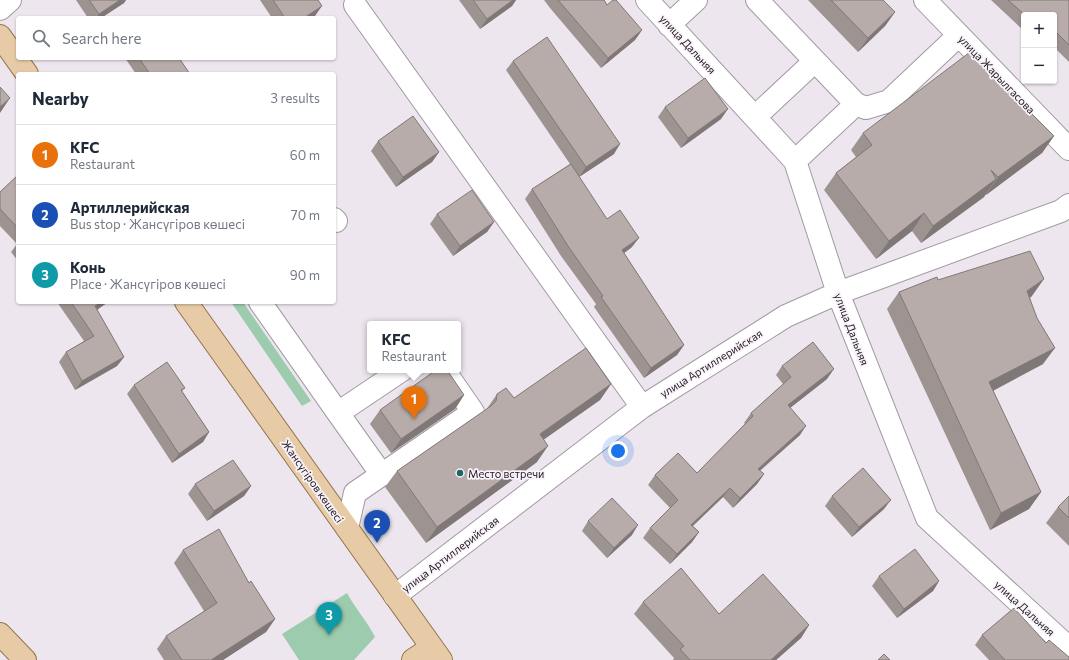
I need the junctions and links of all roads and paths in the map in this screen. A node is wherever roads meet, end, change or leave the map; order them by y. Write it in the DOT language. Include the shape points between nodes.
graph roads {
  1 [pos="10,0"];
  2 [pos="647,0"];
  3 [pos="696,0"];
  4 [pos="757,0"];
  5 [pos="925,0"];
  6 [pos="355,4"];
  7 [pos="0,9"];
  8 [pos="669,25"];
  9 [pos="959,35"];
  10 [pos="0,36"];
  11 [pos="16,59"];
  12 [pos="17,60"];
  13 [pos="815,61"];
  14 [pos="26,72"];
  15 [pos="856,104"];
  16 [pos="755,117"];
  17 [pos="1069,149"];
  18 [pos="795,161"];
  19 [pos="1069,205"];
  20 [pos="838,293"];
  21 [pos="187,304"];
  22 [pos="261,304"];
  23 [pos="398,373"];
  24 [pos="446,373"];
  25 [pos="642,407"];
  26 [pos="338,413"];
  27 [pos="382,475"];
  28 [pos="347,528"];
  29 [pos="395,596"];
  30 [pos="0,634"];
  31 [pos="1069,648"];
  32 [pos="436,654"];
  33 [pos="25,660"];
  34 [pos="413,660"];
  1 -- 7 [label="street"];
  2 -- 8 [label="street, улица Дальняя"];
  3 -- 8 [label="street"];
  4 -- 13 [label="street"];
  5 -- 9 [label="street, улица Жарылгасова"];
  6 -- 25 [label="street"];
  8 -- 16 [label="street, улица Дальняя"];
  9 -- 15 [label="street" via="889,101 866,108"];
  9 -- 17 [label="street, улица Жарылгасова"];
  10 -- 11 [label="main road"];
  12 -- 14 [label="main road"];
  13 -- 15 [label="street"];
  13 -- 16 [label="street"];
  15 -- 18 [label="street"];
  16 -- 18 [label="street, улица Дальняя"];
  18 -- 20 [label="street, улица Дальняя"];
  19 -- 20 [label="street, улица Артиллерийская" via="1061,211"];
  20 -- 25 [label="street, улица Артиллерийская" via="786,316"];
  20 -- 31 [label="street, улица Дальняя" via="927,518"];
  21 -- 28 [label="main road, Жансүгіров көшесі"];
  22 -- 26 [label="street"];
  23 -- 26 [label="street"];
  24 -- 27 [label="street" via="473,412"];
  25 -- 29 [label="street, улица Артиллерийская"];
  26 -- 27 [label="street"];
  27 -- 28 [label="street" via="354,493"];
  28 -- 29 [label="main road, Жансүгіров көшесі"];
  29 -- 32 [label="main road, Жансүгіров көшесі"];
  30 -- 33 [label="main road"];
  32 -- 34 [label="main road"];
}
